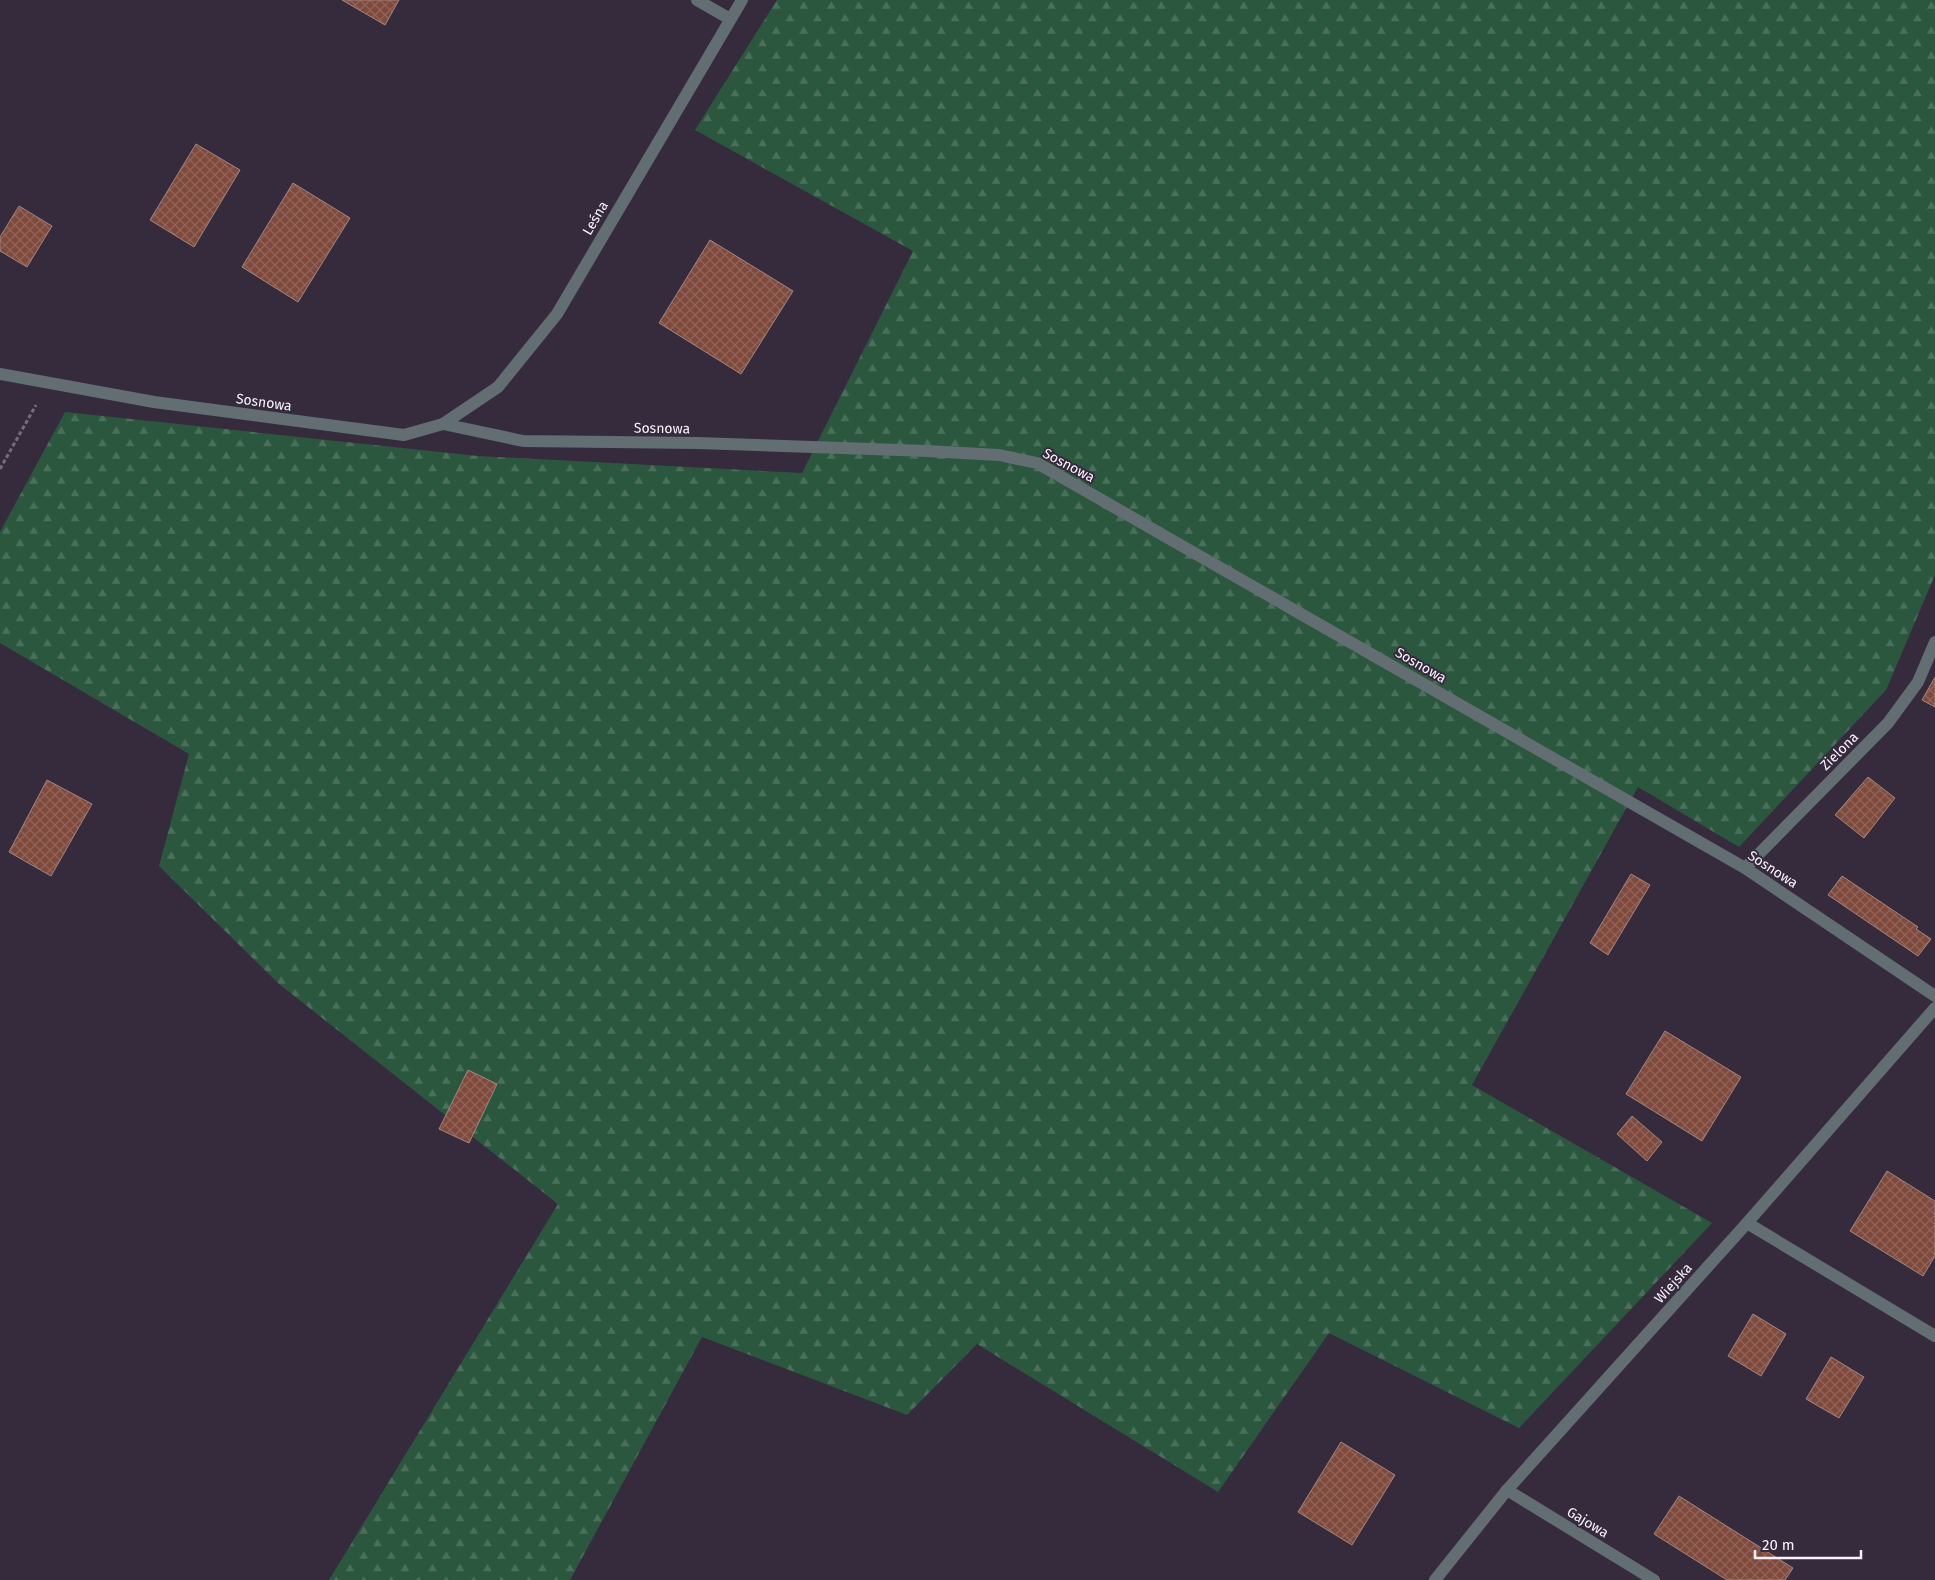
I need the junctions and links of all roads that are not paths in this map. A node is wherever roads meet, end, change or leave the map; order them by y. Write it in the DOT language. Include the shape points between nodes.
graph roads {
  1 [pos="697,0"];
  2 [pos="742,0"];
  3 [pos="730,19"];
  4 [pos="0,374"];
  5 [pos="443,424"];
  6 [pos="1935,642"];
  7 [pos="1745,868"];
  8 [pos="1935,996"];
  9 [pos="1935,1008"];
  10 [pos="1747,1222"];
  11 [pos="1935,1336"];
  12 [pos="1507,1490"];
  13 [pos="1436,1580"];
  14 [pos="1654,1580"];
  1 -- 3 [label="street"];
  2 -- 3 [label="street, Leśna"];
  3 -- 5 [label="street, Leśna" via="557,314 498,387"];
  4 -- 5 [label="street, Sosnowa" via="154,402 404,435"];
  5 -- 7 [label="street, Sosnowa" via="523,441 927,451 999,455 1037,463"];
  6 -- 7 [label="street, Zielona" via="1918,682 1888,723"];
  7 -- 8 [label="street, Sosnowa"];
  9 -- 10 [label="street, Wiejska"];
  10 -- 11 [label="street"];
  10 -- 12 [label="street, Wiejska"];
  12 -- 13 [label="street, Wiejska"];
  12 -- 14 [label="street, Gajowa"];
}
